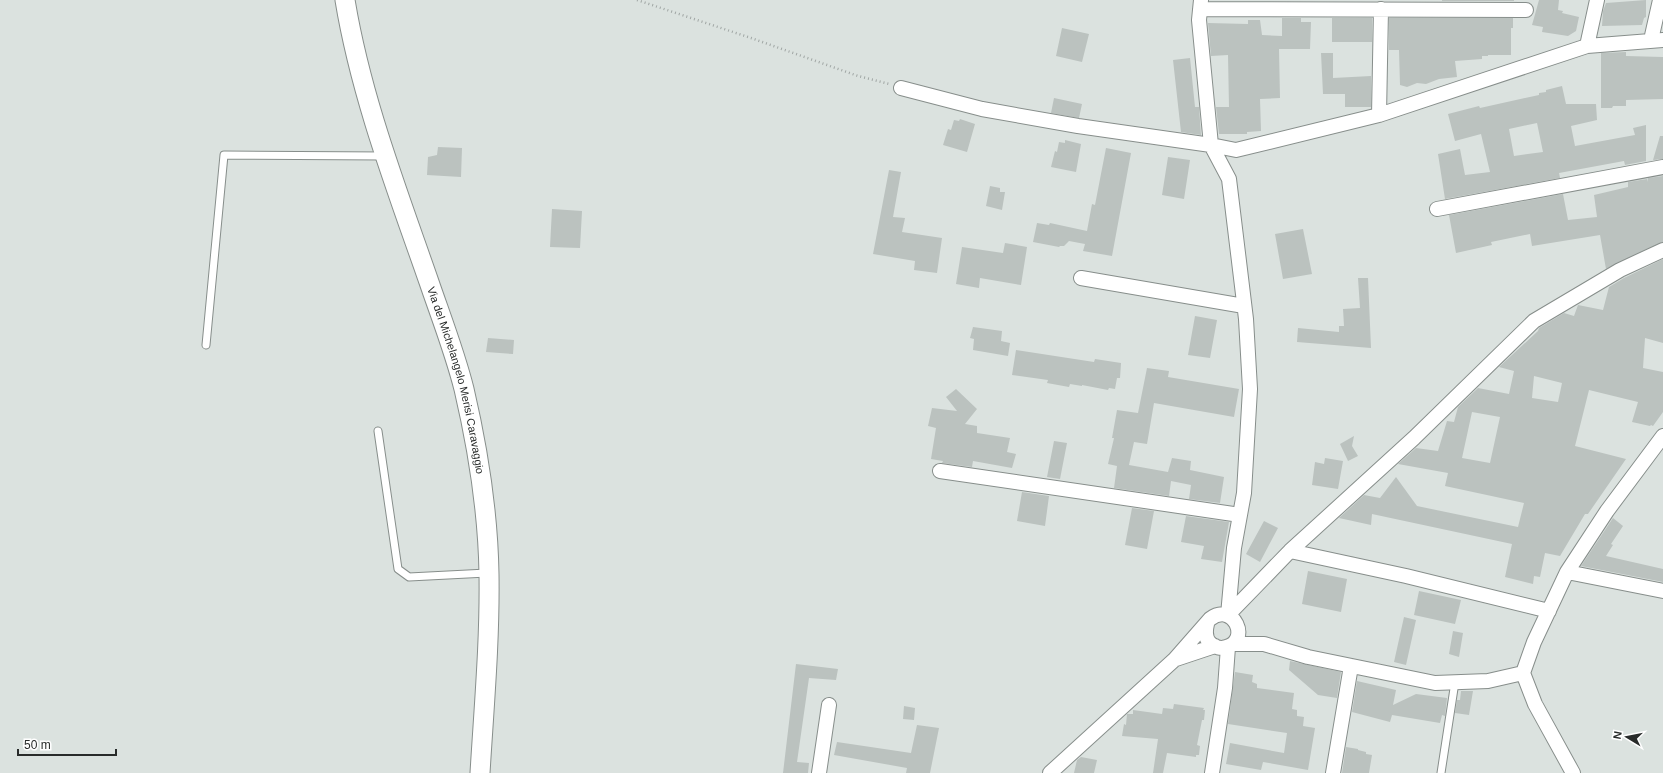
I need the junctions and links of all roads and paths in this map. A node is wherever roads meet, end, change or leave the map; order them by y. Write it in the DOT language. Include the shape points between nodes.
graph roads {
  1 [pos="345,0"];
  2 [pos="637,0"];
  3 [pos="1597,0"];
  4 [pos="1660,0"];
  5 [pos="1200,5"];
  6 [pos="1381,9"];
  7 [pos="1526,10"];
  8 [pos="1657,40"];
  9 [pos="1587,46"];
  10 [pos="901,88"];
  11 [pos="1379,115"];
  12 [pos="1211,145"];
  13 [pos="386,156"];
  14 [pos="1663,166"];
  15 [pos="1437,209"];
  16 [pos="1663,250"];
  17 [pos="1081,278"];
  18 [pos="1244,306"];
  19 [pos="206,345"];
  20 [pos="378,431"];
  21 [pos="1663,436"];
  22 [pos="940,471"];
  23 [pos="1240,515"];
  24 [pos="1290,551"];
  25 [pos="1567,572"];
  26 [pos="489,573"];
  27 [pos="1663,591"];
  28 [pos="1549,611"];
  29 [pos="1228,615"];
  30 [pos="1207,624"];
  31 [pos="1238,626"];
  32 [pos="1264,644"];
  33 [pos="1225,646"];
  34 [pos="1174,660"];
  35 [pos="1351,666"];
  36 [pos="1523,673"];
  37 [pos="1455,682"];
  38 [pos="829,705"];
  39 [pos="480,773"];
  40 [pos="819,773"];
  41 [pos="1050,773"];
  42 [pos="1212,773"];
  43 [pos="1333,773"];
  44 [pos="1441,773"];
  45 [pos="1573,773"];
  1 -- 13 [label="street, Via del Michelangelo Merisi Caravaggio" via="361,77"];
  2 -- 10 [label="path" via="858,76"];
  3 -- 9 [label="street"];
  4 -- 8 [label="street"];
  5 -- 6 [label="street"];
  5 -- 12 [label="street" via="1199,20"];
  6 -- 7 [label="street"];
  6 -- 11 [label="street"];
  8 -- 9 [label="street"];
  9 -- 11 [label="street"];
  10 -- 12 [label="street" via="982,109"];
  11 -- 12 [label="street" via="1236,150"];
  12 -- 18 [label="street" via="1229,179"];
  13 -- 19 [label="lane" via="224,155"];
  13 -- 26 [label="street, Via del Michelangelo Merisi Caravaggio" via="463,387 480,470"];
  14 -- 15 [label="street"];
  16 -- 24 [label="street" via="1620,270 1534,321 1414,438"];
  17 -- 18 [label="street"];
  18 -- 23 [label="street" via="1250,389 1244,493"];
  20 -- 26 [label="lane" via="398,569 409,578"];
  21 -- 25 [label="street" via="1607,511"];
  22 -- 23 [label="street"];
  23 -- 29 [label="street" via="1234,548"];
  24 -- 28 [label="street"];
  24 -- 29 [label="street"];
  25 -- 27 [label="street"];
  25 -- 28 [label="street"];
  26 -- 39 [label="street, Via del Michelangelo Merisi Caravaggio"];
  28 -- 36 [label="street"];
  29 -- 30 [label="street" via="1215,616"];
  29 -- 31 [label="street"];
  30 -- 33 [label="street" via="1205,632 1210,643"];
  30 -- 34 [label="street"];
  31 -- 32 [label="street"];
  31 -- 33 [label="street" via="1236,640"];
  32 -- 33 [label="street"];
  32 -- 35 [label="street"];
  33 -- 34 [label="street"];
  33 -- 42 [label="street" via="1225,688"];
  34 -- 41 [label="street"];
  35 -- 37 [label="street" via="1435,683"];
  35 -- 43 [label="street"];
  36 -- 37 [label="street" via="1488,681"];
  36 -- 45 [label="street" via="1535,704"];
  37 -- 44 [label="lane"];
  38 -- 40 [label="street"];
}
